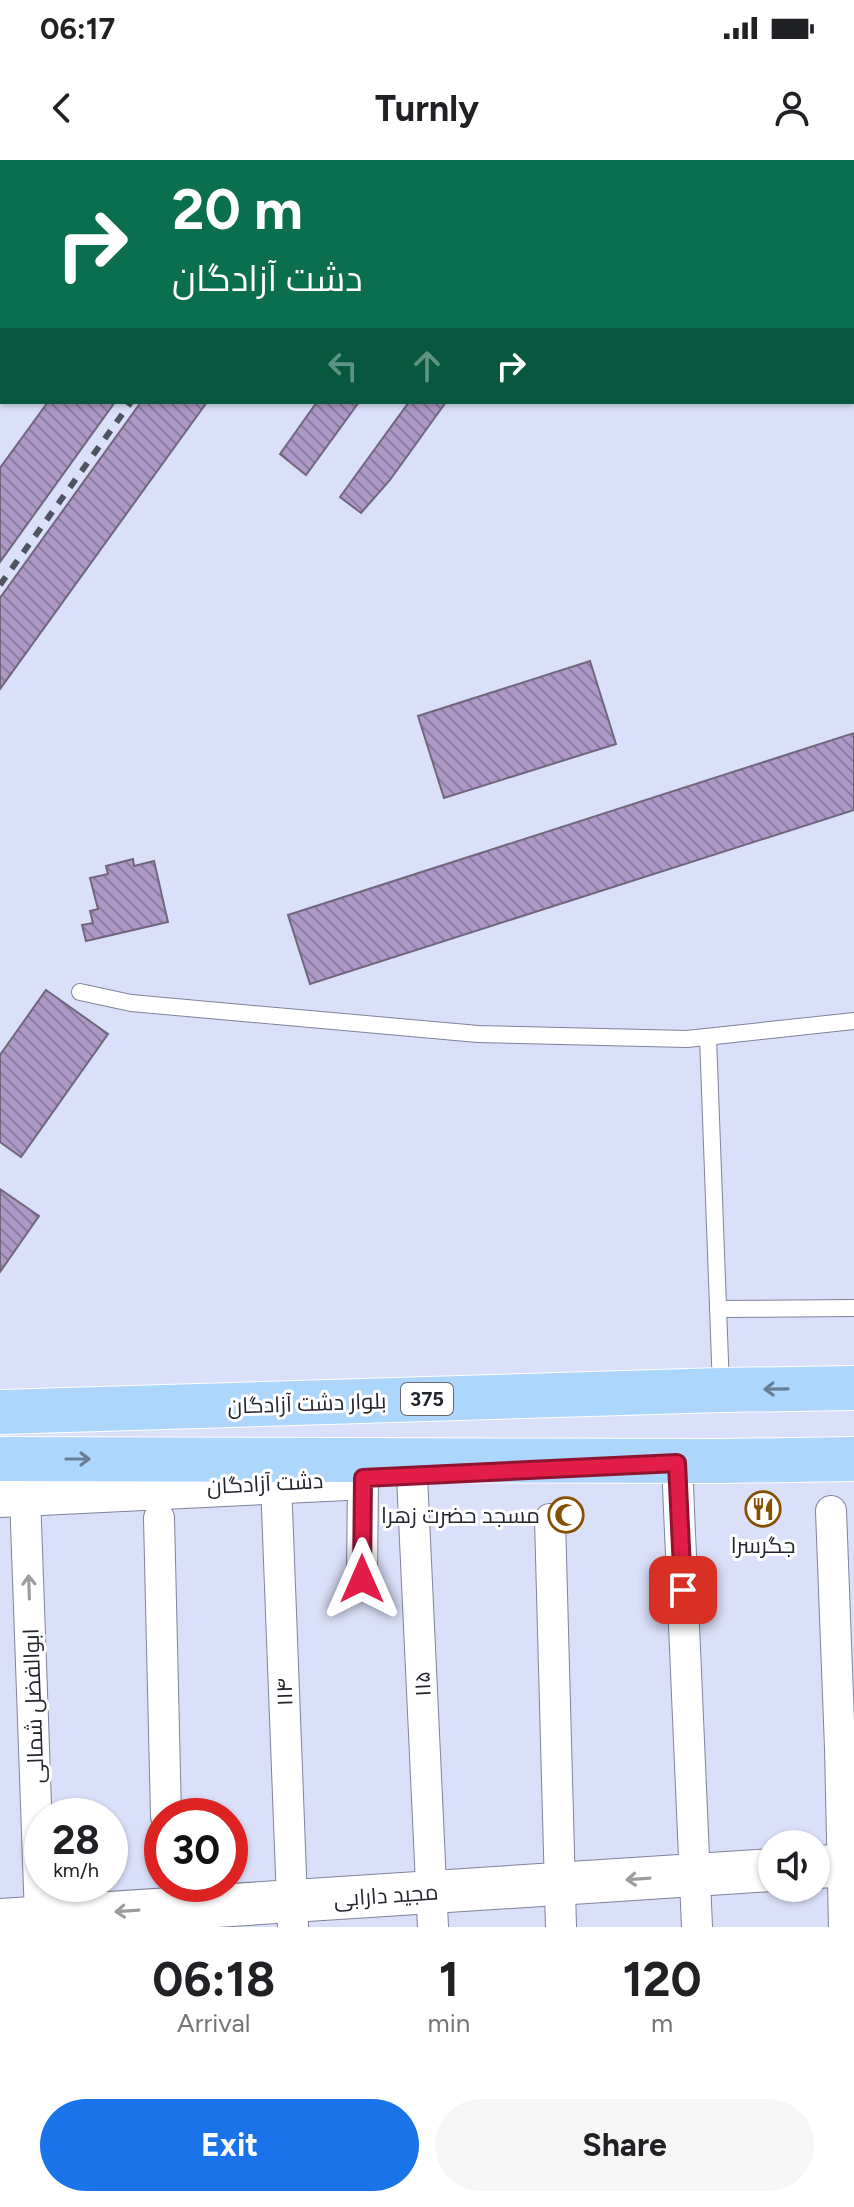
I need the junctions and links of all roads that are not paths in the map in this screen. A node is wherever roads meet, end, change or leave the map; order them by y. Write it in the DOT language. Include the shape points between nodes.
graph roads {
  1 [pos="80,992"];
  2 [pos="854,1021"];
  3 [pos="708,1037"];
  4 [pos="854,1308"];
  5 [pos="718,1309"];
  6 [pos="0,1383"];
  7 [pos="854,1388"];
  8 [pos="721,1390"];
  9 [pos="0,1412"];
  10 [pos="0,1459"];
  11 [pos="854,1459"];
  12 [pos="722,1461"];
  13 [pos="677,1463"];
  14 [pos="412,1476"];
  15 [pos="363,1478"];
  16 [pos="276,1482"];
  17 [pos="13,1495"];
  18 [pos="831,1511"];
  19 [pos="159,1518"];
  20 [pos="550,1519"];
  21 [pos="362,1579"];
  22 [pos="845,1670"];
  23 [pos="847,1747"];
  24 [pos="166,1798"];
  25 [pos="837,1866"];
  26 [pos="758,1871"];
  27 [pos="695,1875"];
  28 [pos="560,1884"];
  29 [pos="169,1907"];
  30 [pos="433,1910"];
  31 [pos="292,1914"];
  32 [pos="20,1918"];
  33 [pos="847,1919"];
  34 [pos="561,1927"];
  35 [pos="697,1927"];
  1 -- 3 [label="lane" via="131,1003 478,1034"];
  2 -- 3 [label="lane"];
  3 -- 5 [label="lane"];
  4 -- 5 [label="lane"];
  5 -- 8 [label="lane"];
  6 -- 8 [label="main road" via="541,1374"];
  7 -- 8 [label="main road, بلوار دشت آزادگان / 375, one-way"];
  8 -- 9 [label="main road, بلوار دشت آزادگان / 375"];
  10 -- 12 [label="main road, one-way"];
  11 -- 12 [label="main road"];
  12 -- 13 [label="street, دشت آزادگان"];
  13 -- 14 [label="street, دشت آزادگان"];
  13 -- 27 [label="street"];
  14 -- 15 [label="street, دشت آزادگان"];
  14 -- 30 [label="street, ۱۱۵"];
  15 -- 16 [label="street, دشت آزادگان"];
  15 -- 21 [label="street"];
  16 -- 17 [label="street, دشت آزادگان"];
  16 -- 31 [label="street, ۱۱۴"];
  32 -- 17 [label="street, ابوالفضل شمالی, one-way"];
  18 -- 22 [label="street"];
  19 -- 24 [label="street"];
  20 -- 28 [label="street"];
  22 -- 23 [label="street"];
  23 -- 25 [label="street"];
  25 -- 33 [label="street"];
  26 -- 27 [label="street, مجید دارابی"];
  27 -- 28 [label="street, مجید دارابی, one-way"];
  27 -- 35 [label="street"];
  28 -- 30 [label="street, مجید دارابی"];
  28 -- 34 [label="street"];
  29 -- 31 [label="street, مجید دارابی"];
  29 -- 32 [label="street, مجید دارابی, one-way"];
  30 -- 31 [label="street, مجید دارابی"];
}
